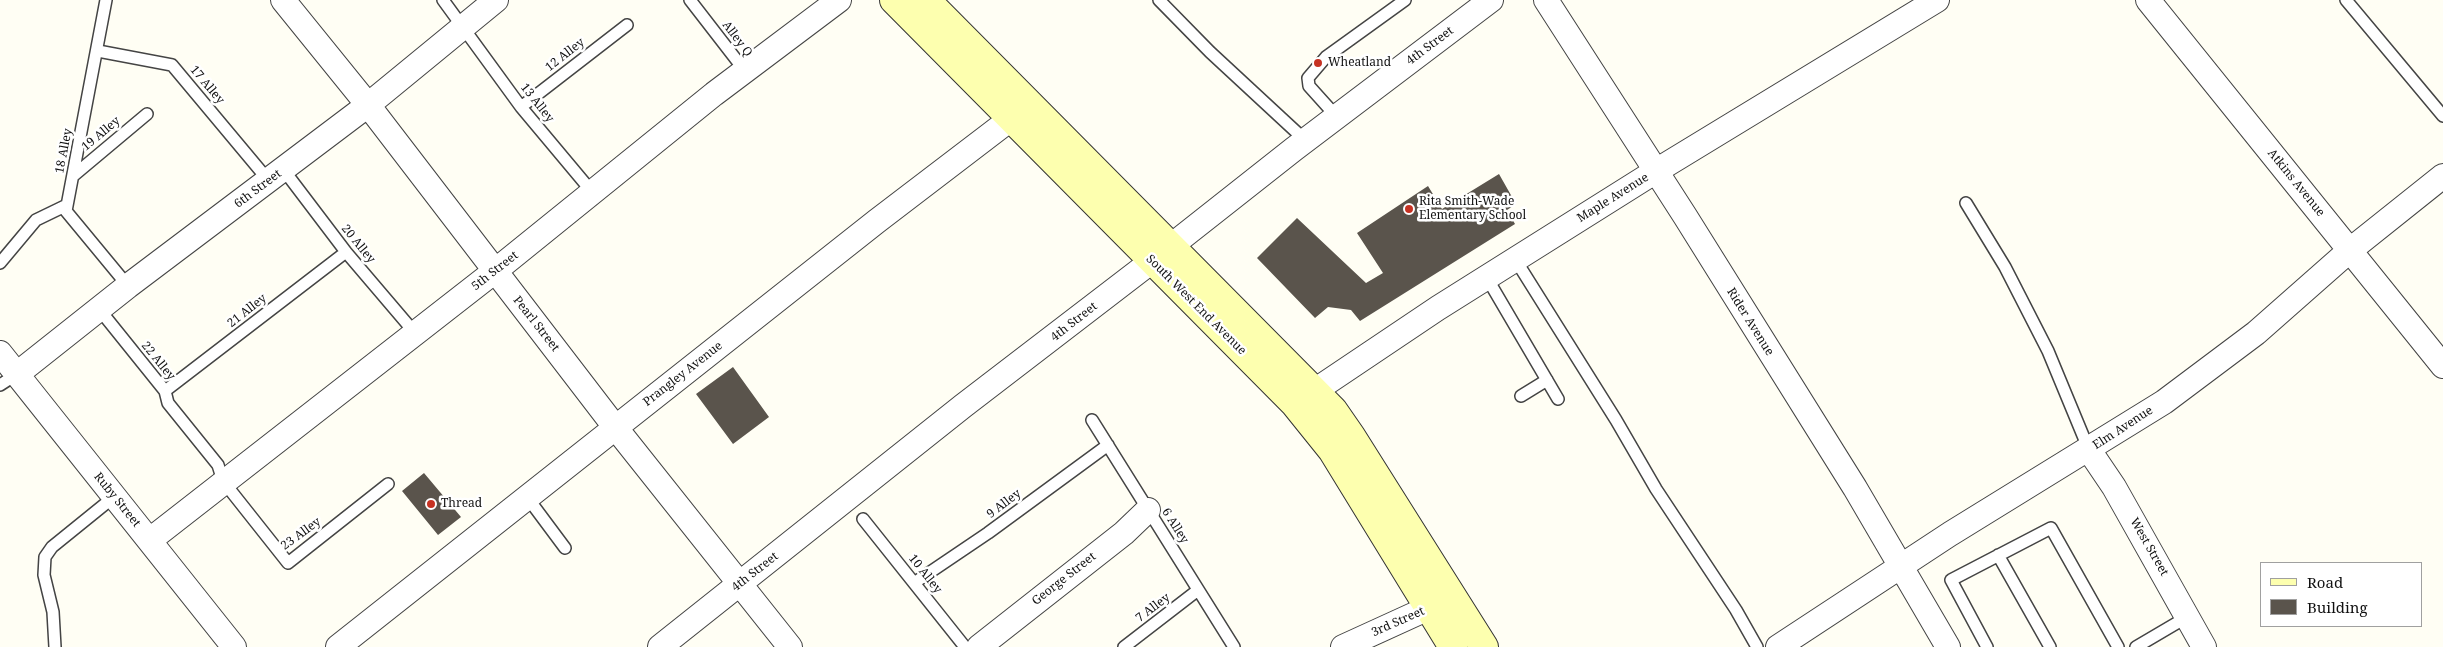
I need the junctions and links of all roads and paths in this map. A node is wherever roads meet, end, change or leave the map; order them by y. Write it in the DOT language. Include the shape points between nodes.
graph roads {
  1 [pos="106,0"];
  2 [pos="283,0"];
  3 [pos="443,0"];
  4 [pos="496,0"];
  5 [pos="690,0"];
  6 [pos="839,0"];
  7 [pos="894,0"];
  8 [pos="926,0"];
  9 [pos="1159,0"];
  10 [pos="1405,0"];
  11 [pos="1490,0"];
  12 [pos="1546,0"];
  13 [pos="1937,0"];
  14 [pos="2148,0"];
  15 [pos="2346,0"];
  16 [pos="626,25"];
  17 [pos="463,26"];
  18 [pos="98,51"];
  19 [pos="745,71"];
  20 [pos="368,105"];
  21 [pos="521,106"];
  22 [pos="1021,111"];
  23 [pos="147,114"];
  24 [pos="1336,116"];
  25 [pos="2443,116"];
  26 [pos="1305,140"];
  27 [pos="1656,171"];
  28 [pos="276,175"];
  29 [pos="73,176"];
  30 [pos="2443,176"];
  31 [pos="593,193"];
  32 [pos="1966,203"];
  33 [pos="67,206"];
  34 [pos="2349,251"];
  35 [pos="346,252"];
  36 [pos="1162,253"];
  37 [pos="1516,259"];
  38 [pos="0,263"];
  39 [pos="495,271"];
  40 [pos="1487,278"];
  41 [pos="128,286"];
  42 [pos="99,310"];
  43 [pos="415,333"];
  44 [pos="0,353"];
  45 [pos="2443,366"];
  46 [pos="8,380"];
  47 [pos="1547,380"];
  48 [pos="165,391"];
  49 [pos="1521,396"];
  50 [pos="1305,397"];
  51 [pos="1558,399"];
  52 [pos="1092,420"];
  53 [pos="616,427"];
  54 [pos="1108,446"];
  55 [pos="2089,450"];
  56 [pos="223,481"];
  57 [pos="388,484"];
  58 [pos="115,496"];
  59 [pos="527,497"];
  60 [pos="1148,510"];
  61 [pos="863,519"];
  62 [pos="150,540"];
  63 [pos="565,548"];
  64 [pos="1998,555"];
  65 [pos="1901,566"];
  66 [pos="914,582"];
  67 [pos="739,585"];
  68 [pos="1198,590"];
  69 [pos="1441,602"];
  70 [pos="2187,617"];
  71 [pos="346,645"];
  72 [pos="55,647"];
  73 [pos="234,647"];
  74 [pos="660,647"];
  75 [pos="790,647"];
  76 [pos="965,647"];
  77 [pos="979,647"];
  78 [pos="1124,647"];
  79 [pos="1234,647"];
  80 [pos="1343,647"];
  81 [pos="1453,647"];
  82 [pos="1484,647"];
  83 [pos="1757,647"];
  84 [pos="1778,647"];
  85 [pos="1948,647"];
  86 [pos="1987,647"];
  87 [pos="2050,647"];
  88 [pos="2118,647"];
  89 [pos="2136,647"];
  90 [pos="2204,647"];
  1 -- 18 [label="lane, 18 Alley"];
  2 -- 20 [label="street, Pearl Street"];
  3 -- 17 [label="lane, 13 Alley"];
  4 -- 17 [label="street, 6th Street"];
  5 -- 19 [label="lane, Alley Q"];
  6 -- 19 [label="street, 5th Street"];
  7 -- 22 [label="main road, South West End Avenue"];
  8 -- 22 [label="main road, South West End Avenue"];
  9 -- 26 [label="lane"];
  10 -- 24 [label="lane" via="1326,57 1308,78 1309,86"];
  11 -- 24 [label="street, 4th Street"];
  12 -- 27 [label="street, Rider Avenue"];
  13 -- 27 [label="street, Maple Avenue"];
  14 -- 34 [label="street, Atkins Avenue"];
  15 -- 25 [label="lane"];
  16 -- 21 [label="lane, 12 Alley"];
  17 -- 20 [label="street, 6th Street"];
  17 -- 21 [label="lane, 13 Alley"];
  18 -- 28 [label="lane, 17 Alley" via="172,65"];
  18 -- 29 [label="lane, 18 Alley"];
  19 -- 31 [label="street, 5th Street"];
  20 -- 28 [label="street, 6th Street"];
  20 -- 39 [label="street, Pearl Street"];
  21 -- 31 [label="lane, 13 Alley"];
  22 -- 36 [label="main road, South West End Avenue"];
  22 -- 53 [label="street, Prangley Avenue"];
  23 -- 29 [label="lane, 19 Alley"];
  24 -- 26 [label="street, 4th Street"];
  26 -- 36 [label="street, 4th Street"];
  27 -- 37 [label="street, Maple Avenue"];
  27 -- 65 [label="street, Rider Avenue"];
  28 -- 35 [label="lane, 20 Alley"];
  28 -- 41 [label="street, 6th Street"];
  29 -- 33 [label="lane, 18 Alley"];
  30 -- 34 [label="street, Elm Avenue"];
  31 -- 39 [label="street, 5th Street"];
  32 -- 55 [label="lane" via="2005,267 2048,351"];
  33 -- 38 [label="lane" via="36,220"];
  33 -- 41 [label="lane" via="66,211"];
  34 -- 45 [label="street, Atkins Avenue"];
  34 -- 55 [label="street, Elm Avenue" via="2256,333 2164,402"];
  35 -- 43 [label="lane, 20 Alley"];
  35 -- 48 [label="lane, 21 Alley"];
  36 -- 50 [label="main road, South West End Avenue"];
  36 -- 67 [label="street, 4th Street" via="963,406"];
  37 -- 40 [label="street, Maple Avenue"];
  37 -- 83 [label="lane"];
  39 -- 43 [label="street, 5th Street"];
  39 -- 53 [label="street, Pearl Street"];
  40 -- 47 [label="lane"];
  40 -- 50 [label="street, Maple Avenue"];
  41 -- 42 [label="street, 6th Street"];
  42 -- 46 [label="street, 6th Street"];
  42 -- 48 [label="lane, 22 Alley"];
  43 -- 56 [label="street, 5th Street"];
  44 -- 46 [label="street, Ruby Street"];
  46 -- 58 [label="street, Ruby Street"];
  47 -- 49 [label="lane"];
  47 -- 51 [label="lane"];
  48 -- 56 [label="lane, 22 Alley" via="168,403 218,465"];
  50 -- 69 [label="main road, South West End Avenue" via="1351,436"];
  52 -- 54 [label="lane, 6 Alley"];
  53 -- 59 [label="street, Prangley Avenue"];
  53 -- 67 [label="street, Pearl Street"];
  54 -- 60 [label="lane, 6 Alley"];
  54 -- 66 [label="lane, 9 Alley"];
  55 -- 65 [label="street, Elm Avenue"];
  55 -- 70 [label="street, West Street" via="2114,487"];
  56 -- 57 [label="lane, 23 Alley" via="288,563"];
  56 -- 62 [label="street, 5th Street"];
  58 -- 62 [label="street, Ruby Street"];
  58 -- 72 [label="lane" via="52,547 45,558 44,575 53,612"];
  59 -- 63 [label="lane"];
  59 -- 71 [label="street, Prangley Avenue"];
  60 -- 68 [label="lane, 6 Alley"];
  60 -- 77 [label="street, George Street"];
  61 -- 66 [label="lane, 10 Alley"];
  62 -- 73 [label="street, Ruby Street"];
  64 -- 86 [label="lane" via="1951,580"];
  64 -- 87 [label="lane"];
  64 -- 88 [label="lane" via="2051,528"];
  65 -- 84 [label="street, Elm Avenue"];
  65 -- 85 [label="street, Rider Avenue"];
  66 -- 76 [label="lane, 10 Alley"];
  67 -- 74 [label="street, 4th Street"];
  67 -- 75 [label="street, Pearl Street"];
  68 -- 78 [label="lane, 7 Alley"];
  68 -- 79 [label="lane, 6 Alley"];
  69 -- 80 [label="street, 3rd Street"];
  69 -- 81 [label="main road, South West End Avenue"];
  69 -- 82 [label="main road, South West End Avenue"];
  70 -- 89 [label="lane"];
  70 -- 90 [label="street, West Street"];
}
